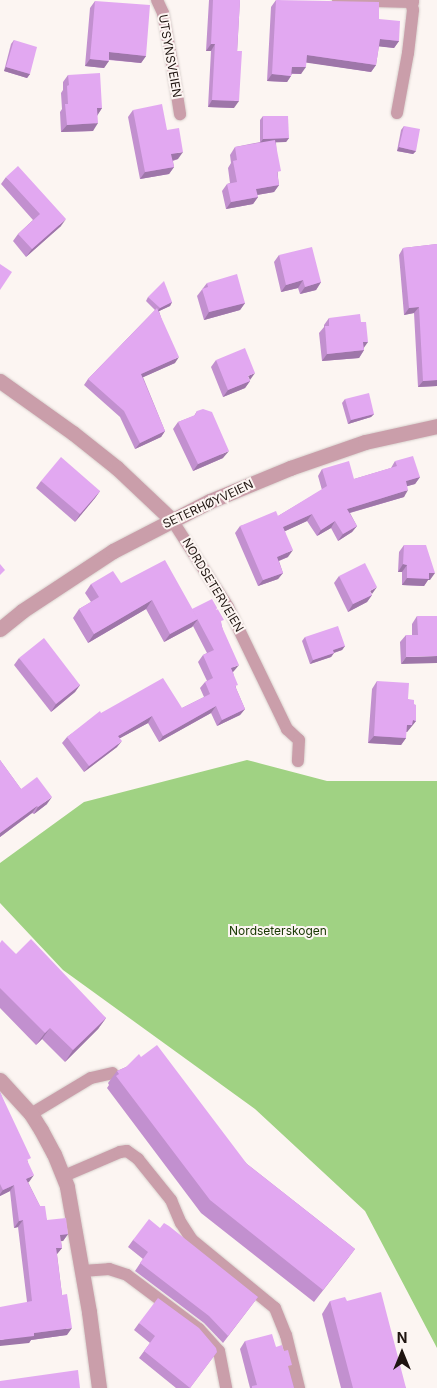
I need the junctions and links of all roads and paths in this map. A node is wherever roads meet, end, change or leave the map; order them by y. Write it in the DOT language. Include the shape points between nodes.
graph roads {
  1 [pos="158,0"];
  2 [pos="338,0"];
  3 [pos="411,1"];
  4 [pos="397,112"];
  5 [pos="180,114"];
  6 [pos="0,381"];
  7 [pos="437,426"];
  8 [pos="172,520"];
  9 [pos="0,629"];
  10 [pos="298,761"];
  11 [pos="112,1073"];
  12 [pos="0,1080"];
  13 [pos="31,1114"];
  14 [pos="64,1176"];
  15 [pos="82,1271"];
  16 [pos="99,1388"];
  17 [pos="226,1388"];
  18 [pos="299,1388"];
  1 -- 5 [label="lane, UTSYNSVEIEN" via="170,48"];
  2 -- 3 [label="lane"];
  3 -- 4 [label="lane" via="413,10 408,53"];
  6 -- 8 [label="street, NORDSETERVEIEN" via="110,462"];
  7 -- 8 [label="street, SETERHØYVEIEN" via="365,442 290,468"];
  8 -- 9 [label="street, SETERHØYVEIEN" via="105,556"];
  8 -- 10 [label="lane, NORDSETERVEIEN" via="228,607 287,730 299,740"];
  11 -- 13 [label="lane" via="91,1078"];
  12 -- 13 [label="street"];
  13 -- 14 [label="street"];
  14 -- 15 [label="street"];
  14 -- 18 [label="lane" via="120,1152 127,1151 138,1159 171,1200 192,1240 275,1308 286,1334"];
  15 -- 16 [label="street"];
  15 -- 17 [label="lane" via="109,1269 127,1275 199,1329 219,1351"];
}
